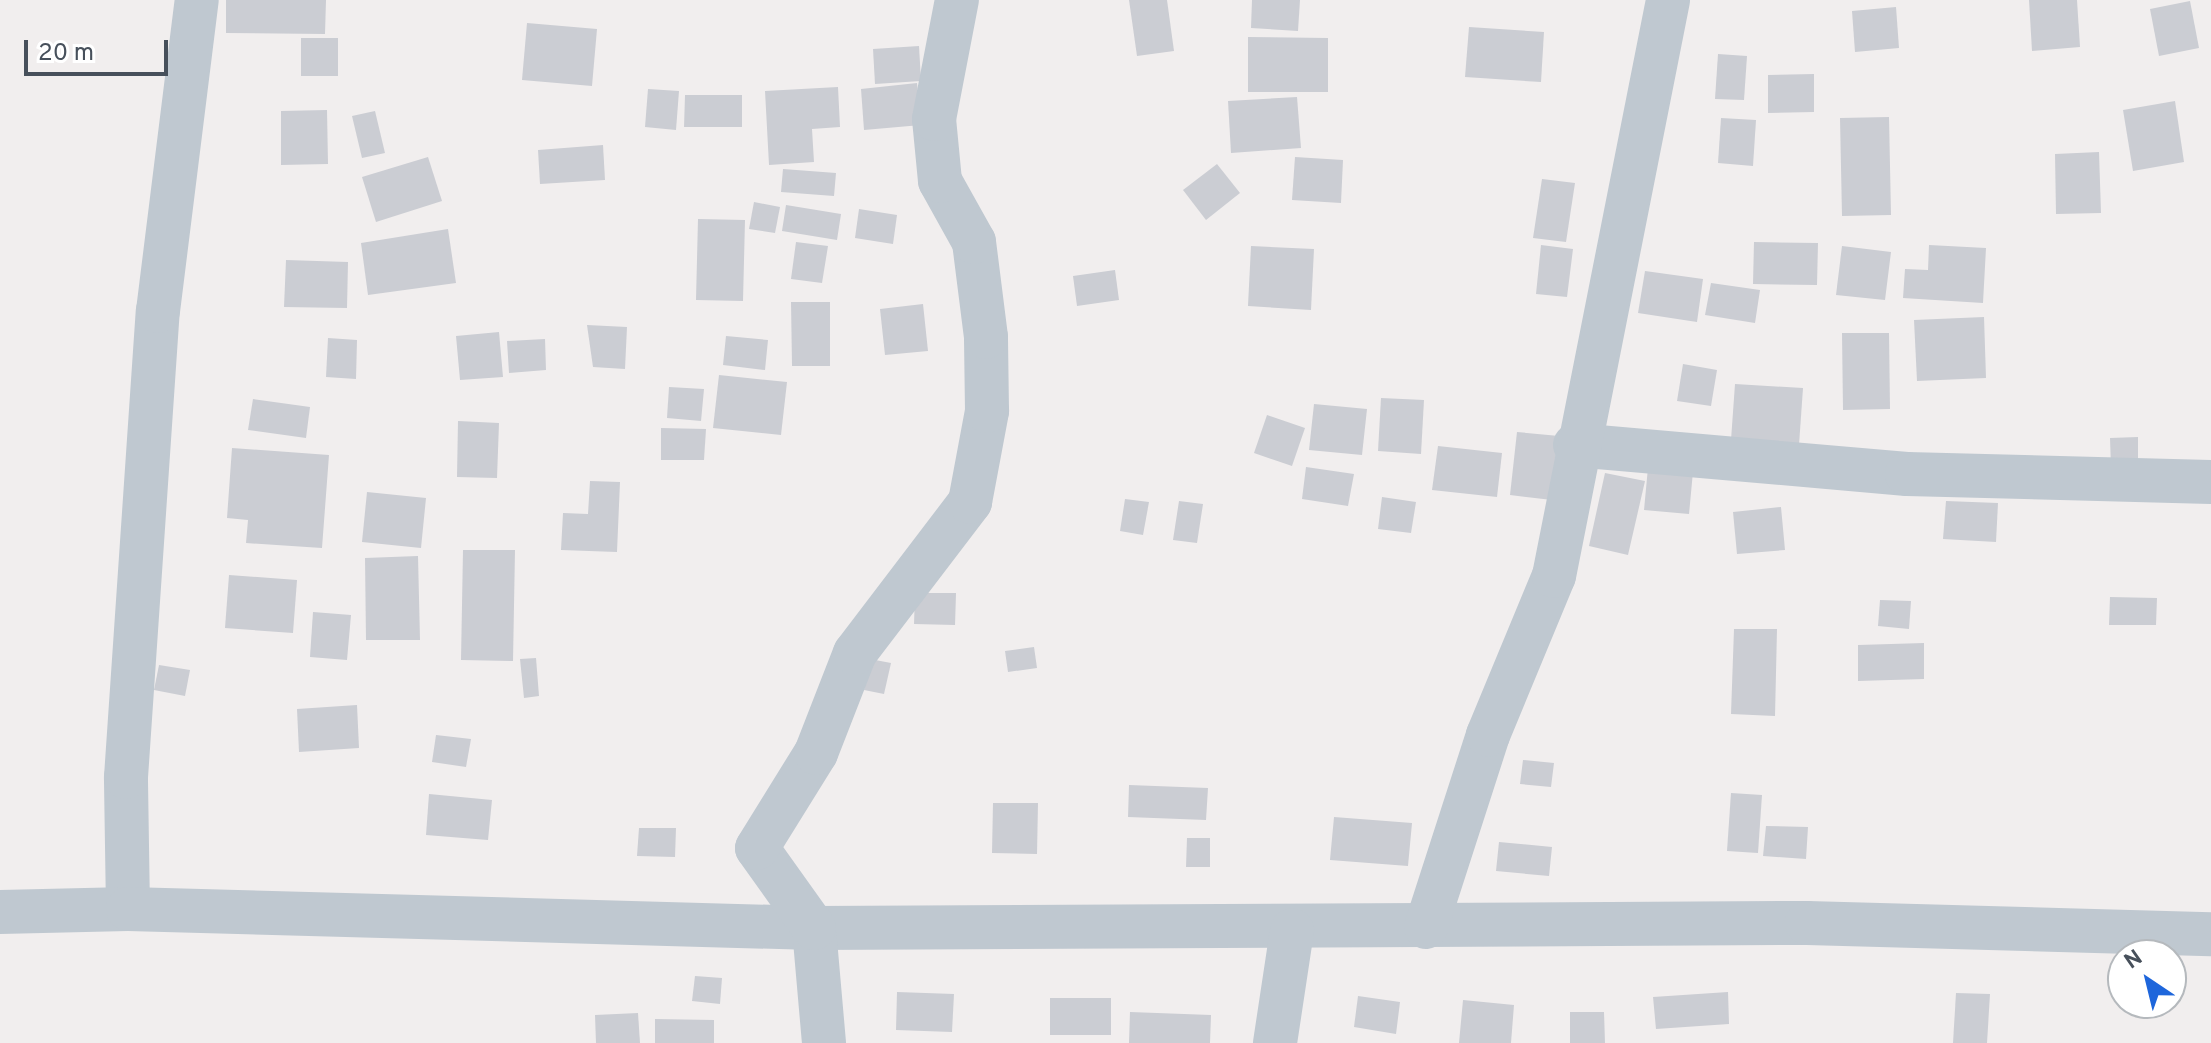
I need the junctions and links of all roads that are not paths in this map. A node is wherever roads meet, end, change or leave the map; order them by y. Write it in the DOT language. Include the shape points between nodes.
graph roads {
  1 [pos="197,0"];
  2 [pos="957,0"];
  3 [pos="1668,0"];
  4 [pos="1575,445"];
  5 [pos="2211,482"];
  6 [pos="128,909"];
  7 [pos="0,912"];
  8 [pos="1426,927"];
  9 [pos="814,928"];
  10 [pos="1292,930"];
  11 [pos="2211,934"];
  12 [pos="824,1043"];
  13 [pos="1275,1043"];
  1 -- 6 [label="street" via="158,311 126,777"];
  2 -- 9 [label="street" via="934,119 940,181 974,242 986,337 982,446 970,502 855,653 816,753 757,848"];
  3 -- 4 [label="street"];
  4 -- 5 [label="street" via="1907,474"];
  4 -- 8 [label="street" via="1554,576 1488,735"];
  6 -- 7 [label="street"];
  6 -- 9 [label="street"];
  8 -- 10 [label="street"];
  8 -- 11 [label="street" via="1807,923"];
  9 -- 10 [label="street"];
  9 -- 12 [label="street"];
  10 -- 13 [label="street"];
}
